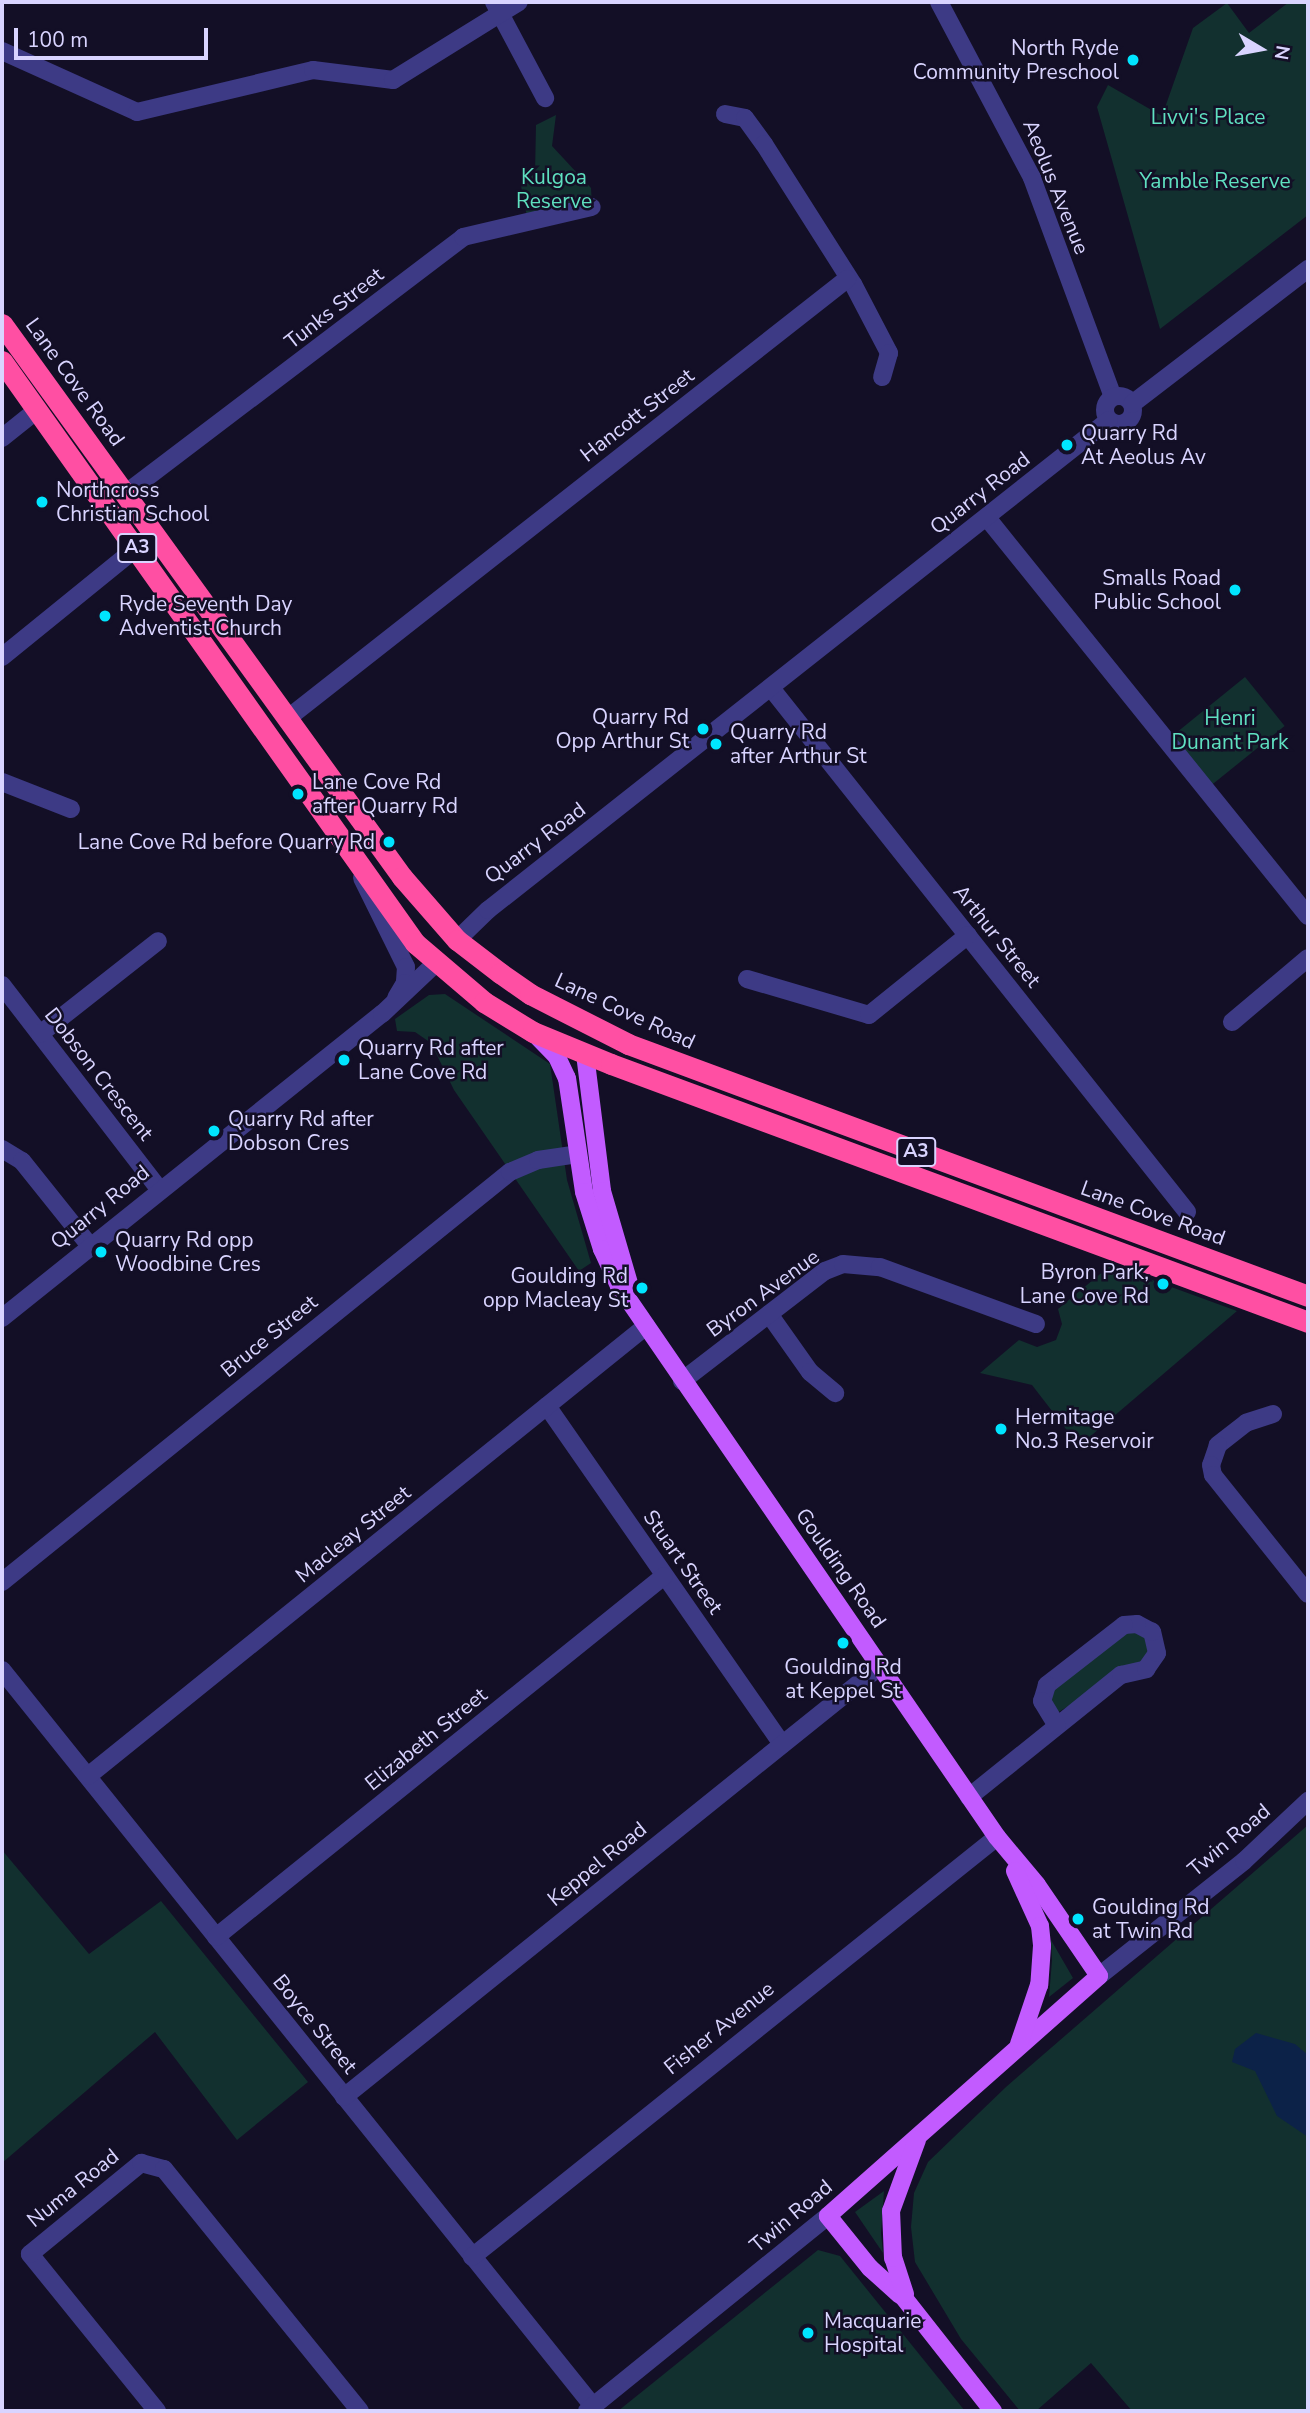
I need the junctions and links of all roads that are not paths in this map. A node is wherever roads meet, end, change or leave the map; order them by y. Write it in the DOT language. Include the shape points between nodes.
graph roads {
  1 [pos="519,2"];
  2 [pos="939,2"];
  3 [pos="497,8"];
  4 [pos="2,51"];
  5 [pos="545,98"];
  6 [pos="725,114"];
  7 [pos="592,207"];
  8 [pos="1308,269"];
  9 [pos="848,279"];
  10 [pos="2,324"];
  11 [pos="2,361"];
  12 [pos="882,377"];
  13 [pos="1113,397"];
  14 [pos="1132,404"];
  15 [pos="37,410"];
  16 [pos="1109,419"];
  17 [pos="2,438"];
  18 [pos="125,494"];
  19 [pos="988,519"];
  20 [pos="136,548"];
  21 [pos="2,657"];
  22 [pos="771,688"];
  23 [pos="288,718"];
  24 [pos="2,782"];
  25 [pos="71,809"];
  26 [pos="353,854"];
  27 [pos="1308,916"];
  28 [pos="968,935"];
  29 [pos="457,940"];
  30 [pos="158,941"];
  31 [pos="1308,958"];
  32 [pos="436,963"];
  33 [pos="747,979"];
  34 [pos="2,985"];
  35 [pos="530,994"];
  36 [pos="382,1014"];
  37 [pos="1231,1022"];
  38 [pos="533,1032"];
  39 [pos="40,1034"];
  40 [pos="585,1054"];
  41 [pos="2,1149"];
  42 [pos="587,1152"];
  43 [pos="160,1190"];
  44 [pos="1187,1212"];
  45 [pos="90,1245"];
  46 [pos="1308,1296"];
  47 [pos="769,1314"];
  48 [pos="2,1318"];
  49 [pos="1308,1322"];
  50 [pos="1036,1324"];
  51 [pos="646,1326"];
  52 [pos="682,1381"];
  53 [pos="835,1393"];
  54 [pos="547,1406"];
  55 [pos="1273,1414"];
  56 [pos="664,1576"];
  57 [pos="2,1582"];
  58 [pos="1308,1594"];
  59 [pos="880,1666"];
  60 [pos="2,1670"];
  61 [pos="1058,1726"];
  62 [pos="782,1744"];
  63 [pos="88,1776"];
  64 [pos="969,1797"];
  65 [pos="1308,1801"];
  66 [pos="997,1837"];
  67 [pos="1027,1893"];
  68 [pos="216,1937"];
  69 [pos="1095,1979"];
  70 [pos="1018,2047"];
  71 [pos="344,2097"];
  72 [pos="920,2134"];
  73 [pos="832,2212"];
  74 [pos="472,2257"];
  75 [pos="912,2310"];
  76 [pos="590,2409"];
  77 [pos="158,2411"];
  78 [pos="360,2411"];
  79 [pos="993,2411"];
  1 -- 3 [label="street"];
  2 -- 13 [label="street, Aeolus Avenue" via="1032,178"];
  3 -- 4 [label="street" via="393,80 313,70 137,112"];
  3 -- 5 [label="street"];
  6 -- 9 [label="street" via="745,118"];
  7 -- 18 [label="street, Tunks Street" via="463,237"];
  8 -- 14 [label="street"];
  9 -- 12 [label="street" via="889,353"];
  9 -- 23 [label="street, Hancott Street"];
  10 -- 18 [label="highway, Lane Cove Road / A3"];
  11 -- 15 [label="highway, A3"];
  13 -- 14 [label="street" via="1124,397"];
  13 -- 16 [label="street" via="1105,407"];
  14 -- 16 [label="street" via="1127,421 1117,424"];
  15 -- 17 [label="street"];
  15 -- 20 [label="highway, A3"];
  16 -- 19 [label="street, Quarry Road"];
  18 -- 23 [label="highway, Lane Cove Road / A3"];
  19 -- 22 [label="street, Quarry Road"];
  19 -- 27 [label="street"];
  20 -- 21 [label="street"];
  20 -- 26 [label="highway, A3"];
  22 -- 28 [label="street, Arthur Street"];
  22 -- 29 [label="street, Quarry Road" via="488,910"];
  23 -- 29 [label="highway, Lane Cove Road / A3" via="402,877"];
  24 -- 25 [label="street"];
  26 -- 32 [label="highway, A3" via="415,943"];
  26 -- 36 [label="street" via="407,972 403,988"];
  28 -- 33 [label="street" via="869,1015"];
  28 -- 44 [label="street, Arthur Street"];
  29 -- 32 [label="highway, Quarry Road"];
  29 -- 35 [label="highway, Lane Cove Road / A3"];
  30 -- 39 [label="street"];
  31 -- 37 [label="street"];
  32 -- 36 [label="street, Quarry Road"];
  32 -- 38 [label="highway, A3" via="484,1002"];
  34 -- 39 [label="street, Dobson Crescent"];
  35 -- 40 [label="highway" via="576,1037"];
  35 -- 46 [label="highway, Lane Cove Road / A3" via="591,1027 663,1057"];
  36 -- 43 [label="street, Quarry Road"];
  38 -- 40 [label="highway, A3"];
  38 -- 42 [label="main road, Goulding Road" via="552,1050 566,1073"];
  39 -- 43 [label="street, Dobson Crescent"];
  40 -- 42 [label="main road, Goulding Road"];
  40 -- 49 [label="highway, A3"];
  41 -- 45 [label="street" via="22,1161"];
  42 -- 51 [label="main road, Goulding Road" via="602,1250"];
  42 -- 57 [label="street, Bruce Street" via="538,1160 510,1172"];
  43 -- 45 [label="street, Quarry Road"];
  45 -- 48 [label="street, Quarry Road"];
  47 -- 50 [label="street, Byron Avenue" via="825,1271 861,1263"];
  47 -- 52 [label="street, Byron Avenue"];
  47 -- 53 [label="street" via="810,1372"];
  51 -- 52 [label="main road, Goulding Road"];
  51 -- 54 [label="street, Macleay Street"];
  52 -- 59 [label="main road, Goulding Road"];
  54 -- 56 [label="street, Stuart Street"];
  54 -- 63 [label="street, Macleay Street"];
  55 -- 58 [label="street" via="1246,1423 1218,1445 1211,1465 1213,1475"];
  56 -- 62 [label="street, Stuart Street"];
  56 -- 68 [label="street, Elizabeth Street"];
  59 -- 62 [label="street, Keppel Road"];
  59 -- 64 [label="main road, Goulding Road"];
  60 -- 63 [label="street, Boyce Street"];
  61 -- 61 [label="street" via="1042,1701 1047,1685 1124,1625 1138,1623 1152,1632 1157,1653 1146,1669 1121,1675"];
  61 -- 64 [label="street"];
  62 -- 71 [label="street, Keppel Road"];
  63 -- 68 [label="street, Boyce Street"];
  64 -- 66 [label="main road, Goulding Road"];
  65 -- 69 [label="street, Twin Road" via="1244,1861"];
  66 -- 67 [label="main road, Goulding Road"];
  66 -- 69 [label="main road, Goulding Road" via="1037,1885"];
  66 -- 74 [label="street, Fisher Avenue"];
  67 -- 69 [label="main road"];
  67 -- 70 [label="main road, Goulding Road" via="1040,1926 1042,1967"];
  68 -- 71 [label="street, Boyce Street"];
  69 -- 70 [label="main road, Twin Road"];
  70 -- 72 [label="main road, Twin Road"];
  71 -- 74 [label="street, Boyce Street"];
  72 -- 73 [label="main road, Twin Road"];
  72 -- 75 [label="main road" via="898,2185 891,2226 896,2269"];
  73 -- 75 [label="main road"];
  73 -- 76 [label="street, Twin Road"];
  74 -- 76 [label="street, Boyce Street"];
  75 -- 79 [label="main road"];
  77 -- 78 [label="street, Numa Road" via="30,2254 141,2164 164,2169"];
}
